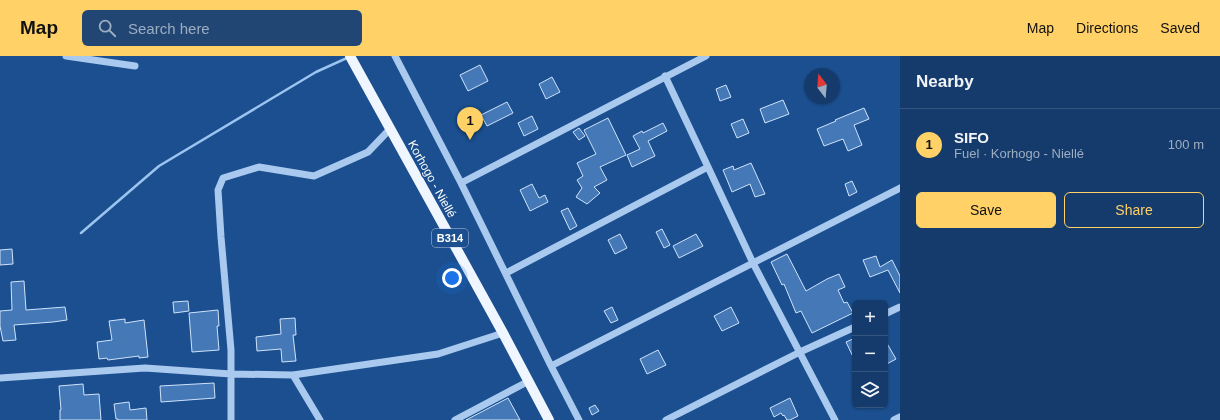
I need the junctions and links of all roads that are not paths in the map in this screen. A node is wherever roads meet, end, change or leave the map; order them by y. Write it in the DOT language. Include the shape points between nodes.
graph roads {
  1 [pos="66,56"];
  2 [pos="350,56"];
  3 [pos="395,56"];
  4 [pos="706,56"];
  5 [pos="136,66"];
  6 [pos="665,76"];
  7 [pos="390,129"];
  8 [pos="708,167"];
  9 [pos="461,183"];
  10 [pos="900,188"];
  11 [pos="752,263"];
  12 [pos="506,274"];
  13 [pos="900,307"];
  14 [pos="888,313"];
  15 [pos="852,328"];
  16 [pos="503,334"];
  17 [pos="800,352"];
  18 [pos="551,366"];
  19 [pos="231,374"];
  20 [pos="292,375"];
  21 [pos="0,378"];
  22 [pos="529,381"];
  23 [pos="900,417"];
  24 [pos="231,420"];
  25 [pos="320,420"];
  26 [pos="455,420"];
  27 [pos="549,420"];
  28 [pos="579,420"];
  29 [pos="666,420"];
  30 [pos="835,420"];
  31 [pos="894,420"];
  1 -- 5 [label="street"];
  2 -- 7 [label="main road, Korhogo - Niellé / B314"];
  3 -- 9 [label="street"];
  4 -- 6 [label="street"];
  6 -- 8 [label="street"];
  6 -- 9 [label="street"];
  7 -- 16 [label="main road, Korhogo - Niellé / B314"];
  7 -- 19 [label="street" via="368,152 314,176 259,167 224,178 218,190"];
  8 -- 11 [label="street"];
  8 -- 12 [label="street"];
  9 -- 12 [label="street"];
  10 -- 11 [label="street"];
  11 -- 17 [label="street"];
  11 -- 18 [label="street"];
  12 -- 18 [label="street"];
  13 -- 14 [label="street"];
  15 -- 17 [label="street"];
  16 -- 20 [label="street" via="438,354"];
  16 -- 22 [label="main road, Korhogo - Niellé / B314"];
  17 -- 29 [label="street"];
  17 -- 30 [label="street"];
  18 -- 28 [label="street"];
  19 -- 20 [label="street"];
  19 -- 21 [label="street" via="145,368"];
  19 -- 24 [label="street"];
  20 -- 25 [label="street"];
  22 -- 26 [label="street"];
  22 -- 27 [label="main road, Korhogo - Niellé / B314"];
  23 -- 31 [label="street"];
}
